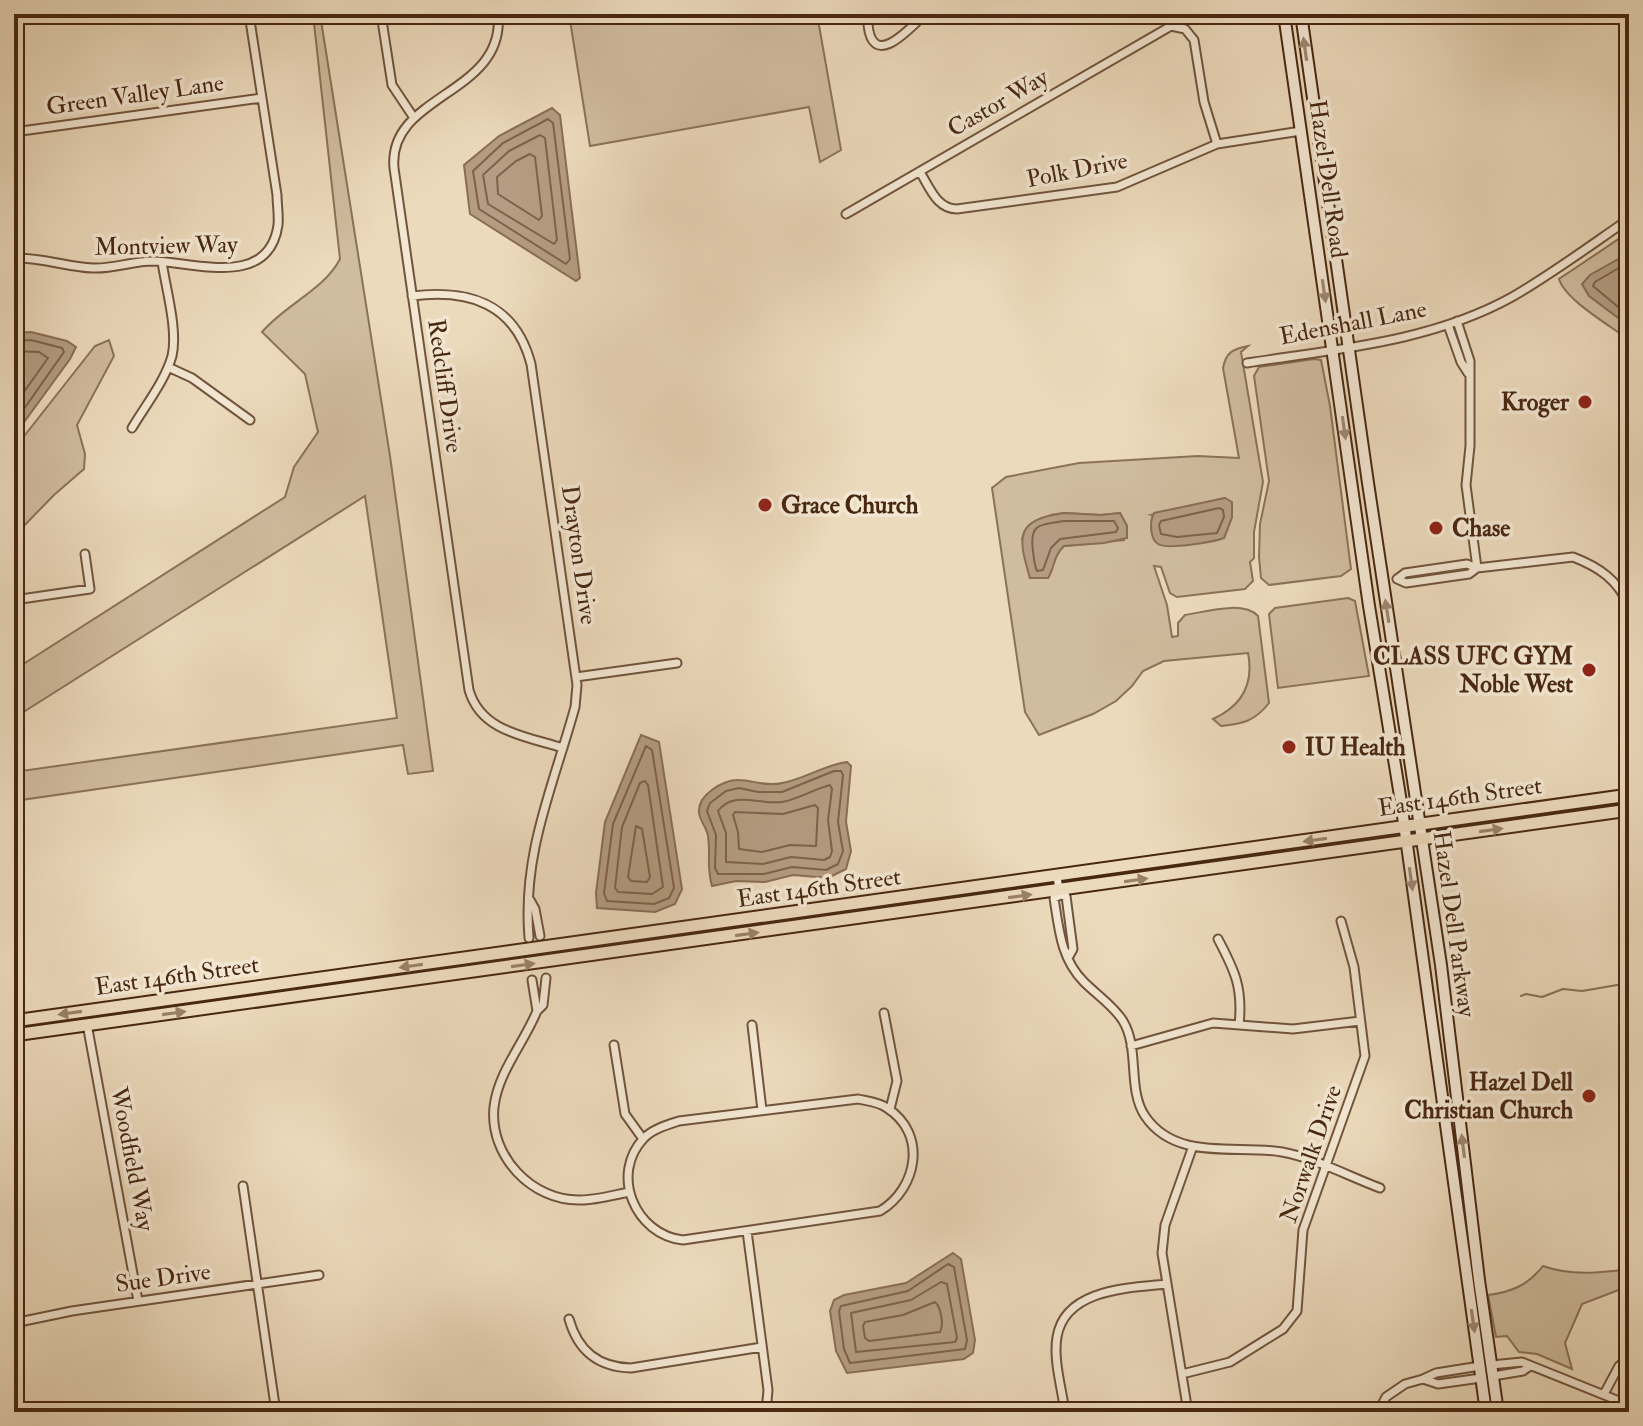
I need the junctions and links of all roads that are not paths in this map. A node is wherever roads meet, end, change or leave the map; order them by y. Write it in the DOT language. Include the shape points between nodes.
graph roads {
  1 [pos="249,14"];
  2 [pos="381,14"];
  3 [pos="498,14"];
  4 [pos="874,14"];
  5 [pos="925,14"];
  6 [pos="1284,14"];
  7 [pos="1301,14"];
  8 [pos="262,98"];
  9 [pos="414,118"];
  10 [pos="1301,131"];
  11 [pos="14,132"];
  12 [pos="1217,144"];
  13 [pos="920,172"];
  14 [pos="846,214"];
  15 [pos="1629,219"];
  16 [pos="14,258"];
  17 [pos="162,262"];
  18 [pos="412,296"];
  19 [pos="1457,321"];
  20 [pos="1448,325"];
  21 [pos="1348,348"];
  22 [pos="1332,350"];
  23 [pos="1247,363"];
  24 [pos="168,367"];
  25 [pos="1468,373"];
  26 [pos="250,420"];
  27 [pos="132,428"];
  28 [pos="85,554"];
  29 [pos="1477,568"];
  30 [pos="14,600"];
  31 [pos="1629,606"];
  32 [pos="677,663"];
  33 [pos="576,677"];
  34 [pos="563,748"];
  35 [pos="1629,795"];
  36 [pos="1629,810"];
  37 [pos="1420,824"];
  38 [pos="1404,827"];
  39 [pos="1423,840"];
  40 [pos="1406,842"];
  41 [pos="1057,877"];
  42 [pos="1059,893"];
  43 [pos="530,900"];
  44 [pos="1341,921"];
  45 [pos="540,936"];
  46 [pos="529,938"];
  47 [pos="1218,939"];
  48 [pos="546,978"];
  49 [pos="532,980"];
  50 [pos="537,1011"];
  51 [pos="884,1013"];
  52 [pos="14,1021"];
  53 [pos="1360,1021"];
  54 [pos="87,1024"];
  55 [pos="752,1025"];
  56 [pos="1239,1025"];
  57 [pos="14,1035"];
  58 [pos="614,1045"];
  59 [pos="1131,1046"];
  60 [pos="890,1109"];
  61 [pos="762,1110"];
  62 [pos="643,1139"];
  63 [pos="1193,1146"];
  64 [pos="1326,1167"];
  65 [pos="243,1186"];
  66 [pos="1380,1188"];
  67 [pos="629,1192"];
  68 [pos="747,1231"];
  69 [pos="319,1275"];
  70 [pos="257,1284"];
  71 [pos="1167,1284"];
  72 [pos="138,1301"];
  73 [pos="569,1319"];
  74 [pos="14,1323"];
  75 [pos="762,1347"];
  76 [pos="1629,1357"];
  77 [pos="1486,1371"];
  78 [pos="1182,1374"];
  79 [pos="1604,1394"];
  80 [pos="1629,1405"];
  81 [pos="276,1412"];
  82 [pos="766,1412"];
  83 [pos="1065,1412"];
  84 [pos="1188,1412"];
  85 [pos="1378,1412"];
  86 [pos="1486,1412"];
  87 [pos="1498,1412"];
  1 -- 8 [label="street, Montview Way"];
  2 -- 9 [label="street" via="392,85"];
  3 -- 9 [label="street, Redcliff Drive" via="496,45 487,60"];
  4 -- 5 [label="street" via="869,33 883,45 897,41"];
  6 -- 10 [label="main road, Hazel Dell Road"];
  21 -- 7 [label="main road, Hazel Dell Road, one-way"];
  8 -- 11 [label="street, Green Valley Lane"];
  8 -- 17 [label="street, Montview Way" via="277,195 278,224 271,243 256,260 233,268"];
  9 -- 18 [label="street, Redcliff Drive" via="398,139 393,160"];
  10 -- 12 [label="street, Polk Drive"];
  10 -- 22 [label="main road, Hazel Dell Road, one-way"];
  12 -- 13 [label="street, Polk Drive" via="1117,187 957,209 940,203"];
  12 -- 13 [label="street, Castor Way" via="1194,40 1185,29 1171,26"];
  13 -- 14 [label="street, Castor Way"];
  15 -- 19 [label="street, Edenshall Lane" via="1510,298"];
  16 -- 17 [label="street, Montview Way" via="97,269"];
  17 -- 24 [label="street" via="173,345"];
  18 -- 33 [label="street, Drayton Drive" via="450,293 483,302 523,341 531,364"];
  18 -- 34 [label="street, Redcliff Drive" via="471,697 495,726"];
  19 -- 20 [label="street, Edenshall Lane"];
  19 -- 25 [label="street" via="1470,361"];
  20 -- 21 [label="street, Edenshall Lane"];
  20 -- 25 [label="street"];
  21 -- 22 [label="street, Edenshall Lane"];
  37 -- 21 [label="main road, Hazel Dell Parkway, one-way"];
  22 -- 23 [label="street, Edenshall Lane"];
  22 -- 38 [label="main road, Hazel Dell Parkway, one-way"];
  24 -- 26 [label="street"];
  24 -- 27 [label="street"];
  25 -- 29 [label="street" via="1466,485"];
  28 -- 30 [label="street" via="90,589"];
  29 -- 29 [label="street" via="1452,566 1397,579 1406,583 1469,574"];
  29 -- 31 [label="street" via="1573,557 1611,578"];
  32 -- 33 [label="street"];
  33 -- 34 [label="street, Drayton Drive" via="575,707"];
  34 -- 43 [label="street, Drayton Drive" via="531,857"];
  35 -- 37 [label="main road, East 146th Street"];
  39 -- 36 [label="main road, East 146th Street, one-way"];
  37 -- 38 [label="main road, East 146th Street"];
  37 -- 39 [label="main road, Hazel Dell Parkway"];
  38 -- 40 [label="main road, Hazel Dell Parkway"];
  38 -- 41 [label="main road, East 146th Street, one-way"];
  39 -- 40 [label="main road, East 146th Street"];
  77 -- 39 [label="main road, Hazel Dell Parkway, one-way"];
  42 -- 40 [label="main road, East 146th Street, one-way"];
  40 -- 77 [label="main road, Hazel Dell Parkway, one-way"];
  41 -- 42 [label="street"];
  41 -- 52 [label="main road, East 146th Street, one-way"];
  54 -- 42 [label="main road, East 146th Street, one-way"];
  42 -- 59 [label="street" via="1066,896 1073,949 1068,958 1124,1023"];
  43 -- 45 [label="street, Drayton Drive"];
  43 -- 46 [label="street, Drayton Drive"];
  44 -- 53 [label="street, Norwalk Drive" via="1354,967"];
  47 -- 56 [label="street" via="1238,981"];
  48 -- 50 [label="street" via="543,1005"];
  49 -- 50 [label="street"];
  50 -- 67 [label="street" via="502,1079 494,1108 503,1152 514,1172 549,1193 580,1200"];
  51 -- 60 [label="street" via="897,1081"];
  53 -- 56 [label="street" via="1293,1029"];
  53 -- 64 [label="street, Norwalk Drive" via="1364,1061"];
  54 -- 57 [label="main road, East 146th Street"];
  54 -- 72 [label="street, Woodfield Way"];
  55 -- 61 [label="street"];
  56 -- 59 [label="street" via="1198,1026"];
  58 -- 62 [label="street" via="625,1114"];
  59 -- 63 [label="street" via="1145,1116 1159,1130"];
  60 -- 61 [label="street" via="858,1099"];
  60 -- 68 [label="street" via="905,1127 913,1150 906,1187 890,1205 880,1211"];
  61 -- 62 [label="street" via="679,1121"];
  62 -- 67 [label="street" via="631,1163"];
  63 -- 64 [label="street" via="1281,1152"];
  63 -- 71 [label="street" via="1162,1236"];
  64 -- 66 [label="street"];
  64 -- 78 [label="street, Norwalk Drive" via="1303,1230 1300,1293 1291,1320 1230,1362"];
  65 -- 70 [label="street"];
  67 -- 68 [label="street" via="641,1218 667,1237 694,1240"];
  68 -- 75 [label="street"];
  69 -- 70 [label="street, Sue Drive"];
  70 -- 72 [label="street, Sue Drive"];
  70 -- 81 [label="street"];
  71 -- 78 [label="street"];
  71 -- 83 [label="street" via="1100,1294 1066,1314 1056,1344"];
  72 -- 74 [label="street, Sue Drive"];
  73 -- 75 [label="street" via="595,1361 614,1367"];
  75 -- 82 [label="street"];
  76 -- 79 [label="street"];
  77 -- 79 [label="street" via="1523,1371 1530,1366"];
  77 -- 85 [label="street" via="1438,1384 1423,1379 1399,1387"];
  77 -- 86 [label="main road, Hazel Dell Parkway"];
  77 -- 87 [label="main road, Hazel Dell Parkway"];
  78 -- 84 [label="street"];
  79 -- 80 [label="street"];
}
